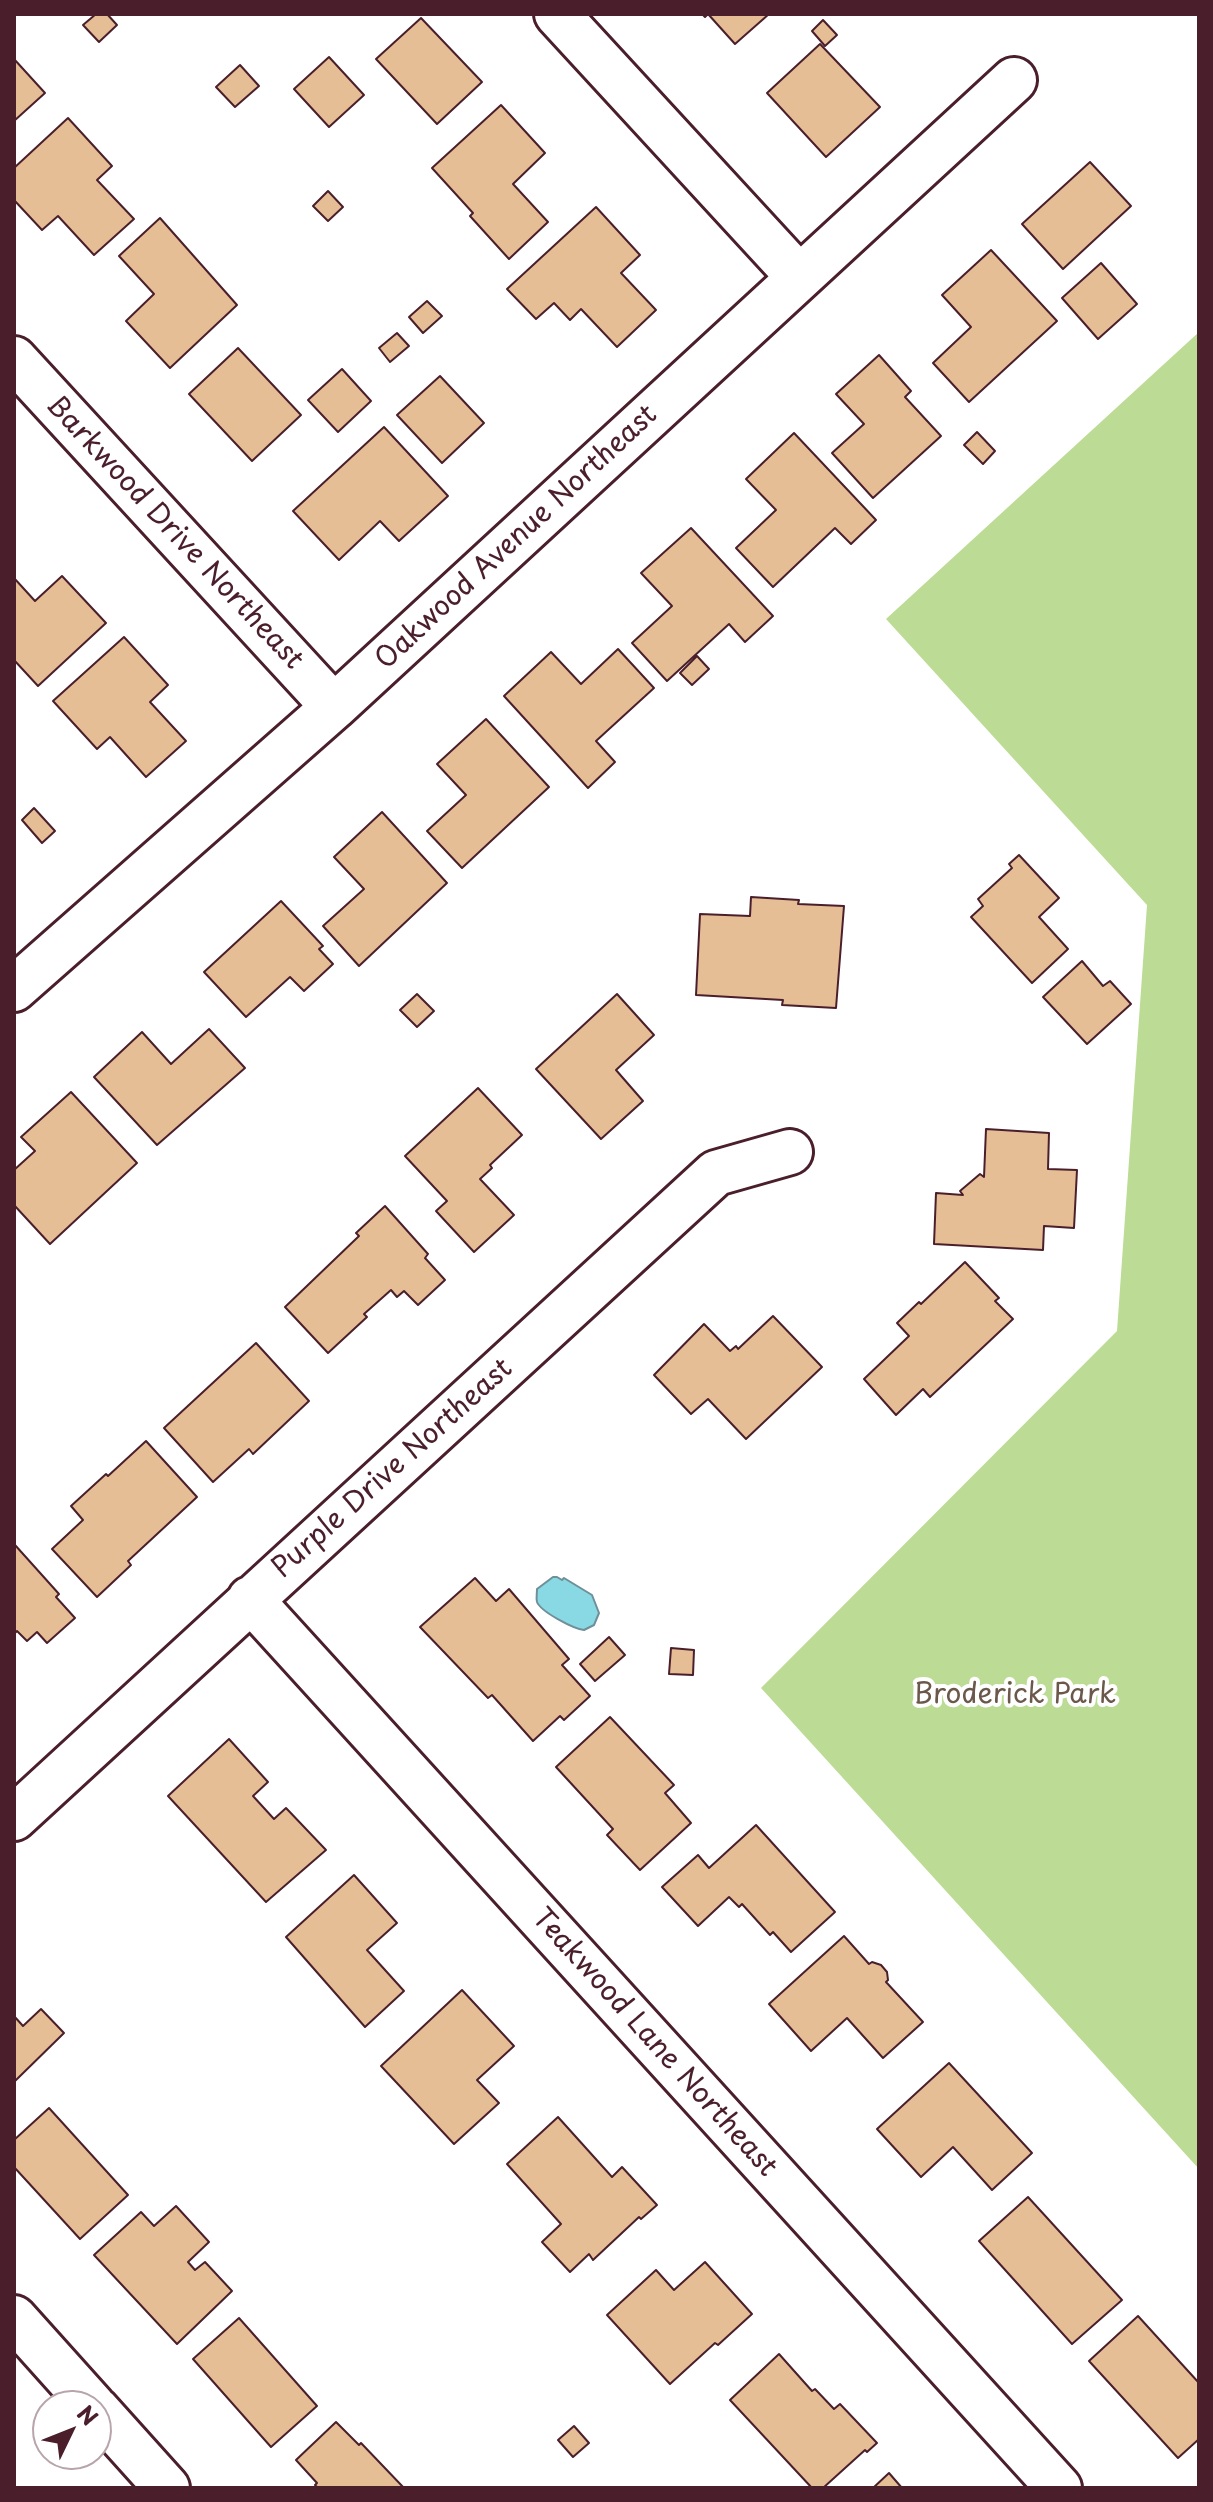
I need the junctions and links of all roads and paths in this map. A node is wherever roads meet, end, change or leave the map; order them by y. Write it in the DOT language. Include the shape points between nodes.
graph roads {
  1 [pos="557,14"];
  2 [pos="1014,80"];
  3 [pos="799,277"];
  4 [pos="14,359"];
  5 [pos="334,707"];
  6 [pos="14,989"];
  7 [pos="790,1152"];
  8 [pos="250,1599"];
  9 [pos="14,1818"];
  10 [pos="14,2318"];
  11 [pos="79,2390"];
  12 [pos="112,2427"];
  13 [pos="167,2488"];
  14 [pos="1059,2488"];
  1 -- 3 [label="street"];
  2 -- 3 [label="street, Oakwood Avenue Northeast"];
  3 -- 5 [label="street, Oakwood Avenue Northeast"];
  4 -- 5 [label="street, Barkwood Drive Northeast"];
  5 -- 6 [label="street, Oakwood Avenue Northeast"];
  7 -- 8 [label="street, Purple Drive Northeast" via="716,1173"];
  8 -- 9 [label="street, Purple Drive Northeast"];
  8 -- 14 [label="street, Teakwood Lane Northeast"];
  10 -- 11 [label="street"];
  12 -- 13 [label="street"];
}
